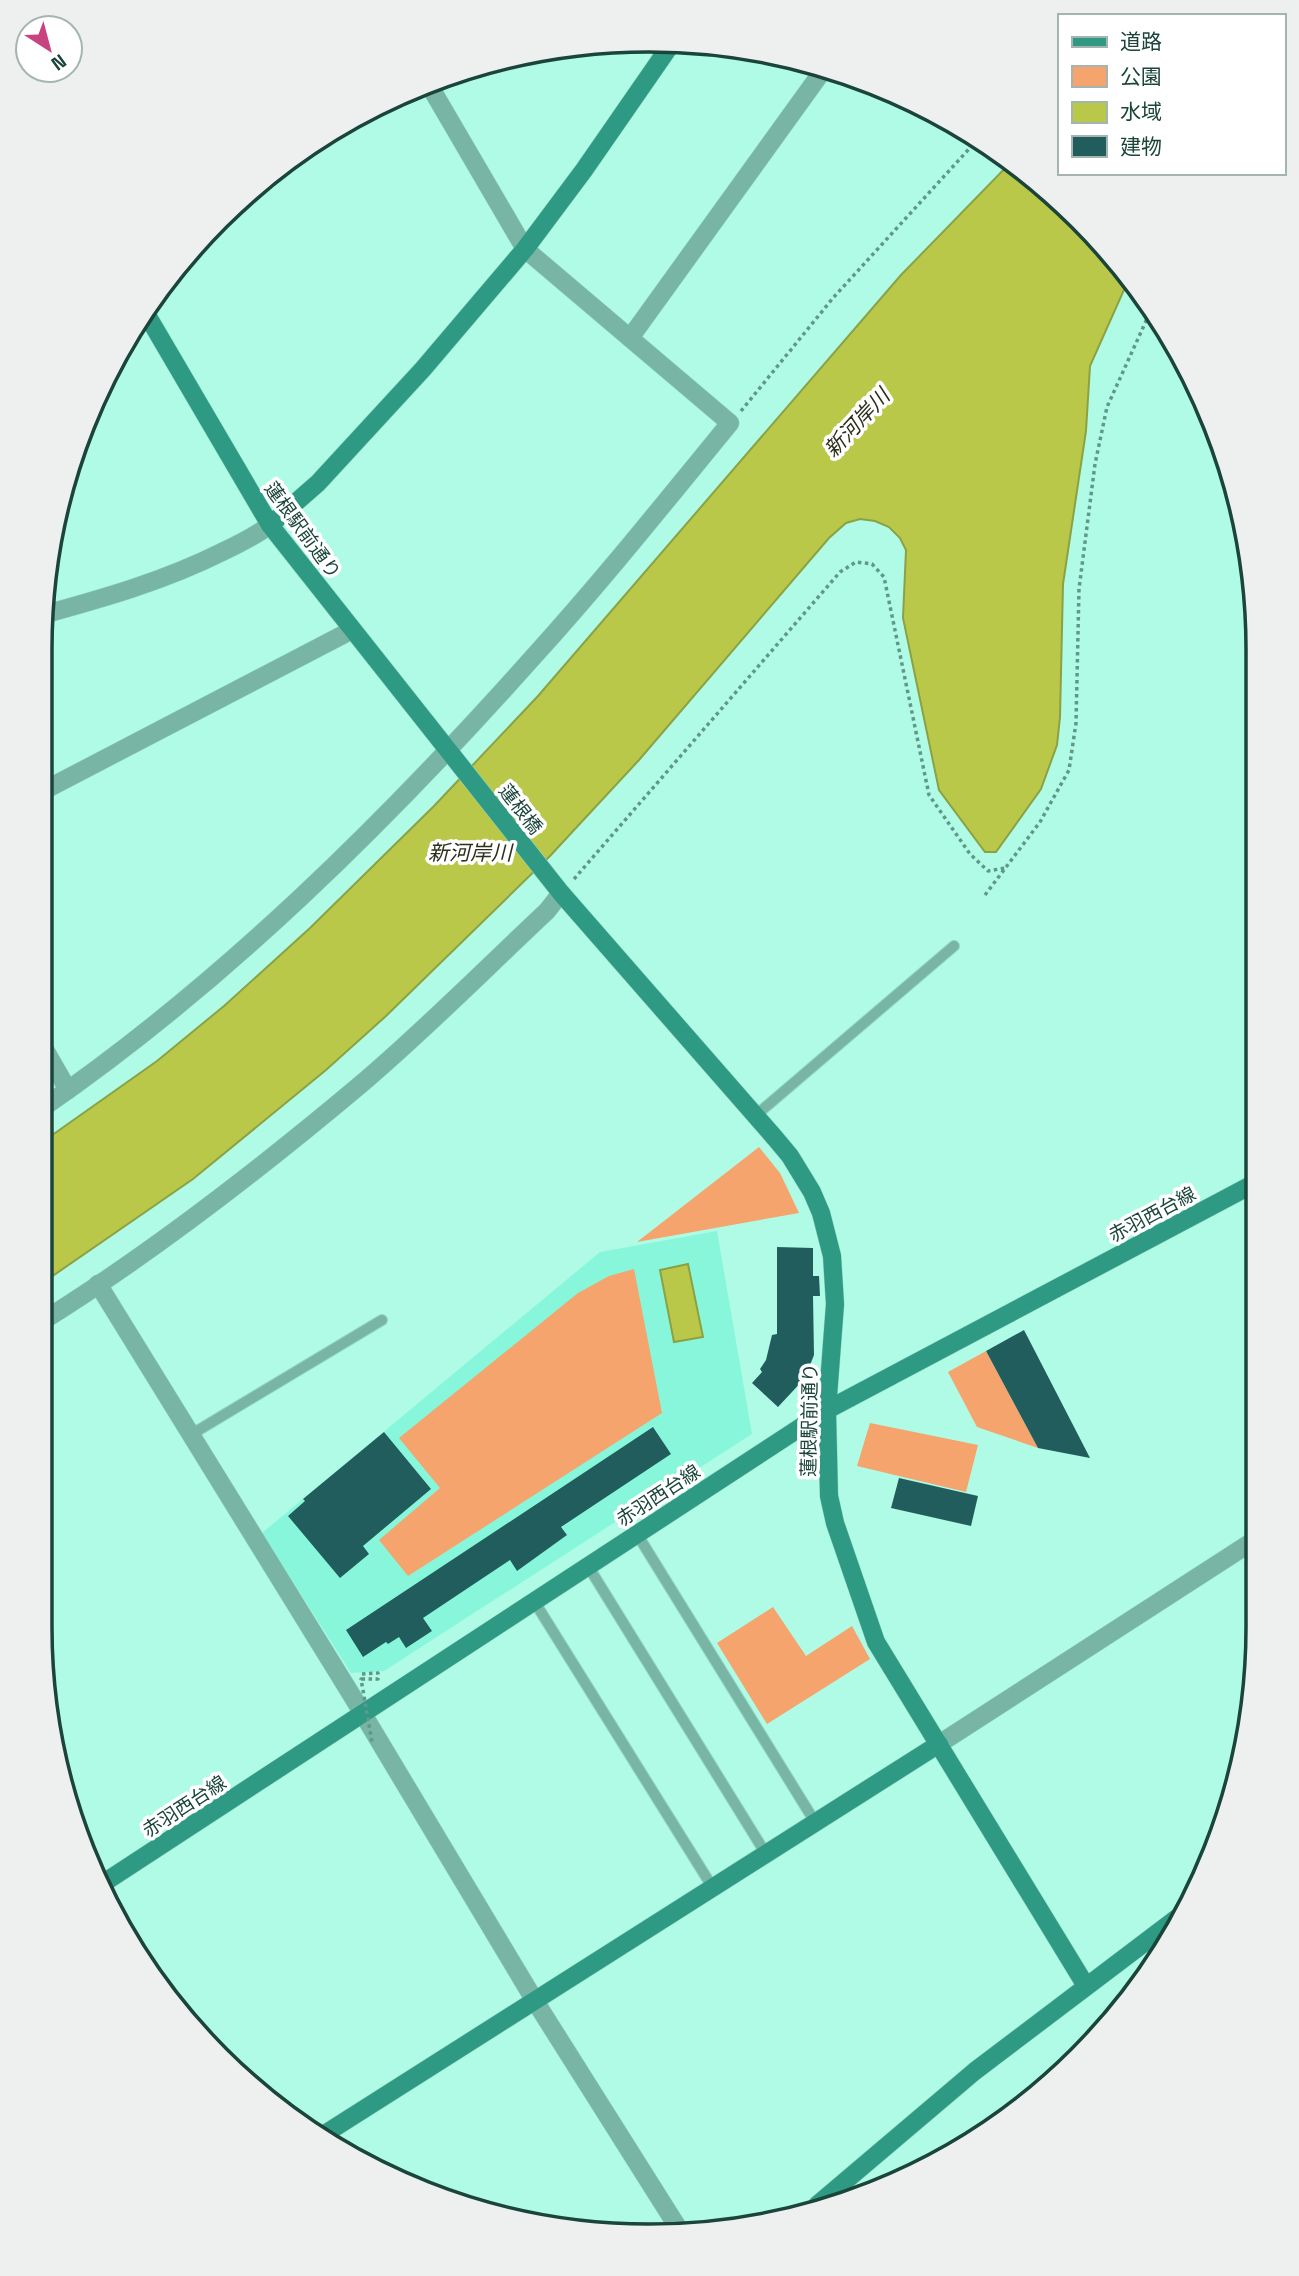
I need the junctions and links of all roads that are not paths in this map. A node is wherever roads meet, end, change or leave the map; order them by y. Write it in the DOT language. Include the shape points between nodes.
graph roads {
  1 [pos="665,53"];
  2 [pos="818,77"];
  3 [pos="434,93"];
  4 [pos="525,250"];
  5 [pos="151,322"];
  6 [pos="630,338"];
  7 [pos="270,525"];
  8 [pos="54,612"];
  9 [pos="352,630"];
  10 [pos="451,754"];
  11 [pos="52,786"];
  12 [pos="558,889"];
  13 [pos="954,946"];
  14 [pos="52,1062"];
  15 [pos="68,1090"];
  16 [pos="52,1101"];
  17 [pos="755,1116"];
  18 [pos="1246,1188"];
  19 [pos="99,1284"];
  20 [pos="52,1315"];
  21 [pos="382,1320"];
  22 [pos="827,1410"];
  23 [pos="192,1434"];
  24 [pos="637,1534"];
  25 [pos="1246,1546"];
  26 [pos="588,1566"];
  27 [pos="534,1601"];
  28 [pos="363,1715"];
  29 [pos="939,1744"];
  30 [pos="815,1822"];
  31 [pos="766,1854"];
  32 [pos="109,1879"];
  33 [pos="713,1888"];
  34 [pos="1166,1926"];
  35 [pos="1086,1986"];
  36 [pos="534,2001"];
  37 [pos="330,2131"];
  38 [pos="828,2196"];
  39 [pos="675,2223"];
  1 -- 4 [label="street"];
  2 -- 6 [label="street"];
  3 -- 4 [label="street"];
  4 -- 6 [label="street"];
  4 -- 7 [label="street" via="318,483"];
  5 -- 7 [label="street, 蓮根駅前通り"];
  6 -- 10 [label="street" via="730,424"];
  7 -- 8 [label="street" via="204,562 145,586"];
  7 -- 9 [label="street, 蓮根駅前通り"];
  9 -- 10 [label="street, 蓮根駅前通り"];
  9 -- 11 [label="street"];
  10 -- 12 [label="street, 蓮根橋"];
  10 -- 15 [label="street" via="234,958 156,1025"];
  12 -- 17 [label="street, 蓮根駅前通り"];
  12 -- 19 [label="street" via="547,911 362,1084 234,1186"];
  13 -- 17 [label="lane"];
  14 -- 15 [label="street"];
  15 -- 16 [label="street"];
  17 -- 22 [label="street, 蓮根駅前通り" via="802,1174 830,1245 835,1304"];
  18 -- 22 [label="street, 赤羽西台線"];
  19 -- 20 [label="street"];
  19 -- 23 [label="street"];
  21 -- 23 [label="lane"];
  22 -- 24 [label="street, 赤羽西台線"];
  22 -- 29 [label="street, 蓮根駅前通り" via="829,1496 835,1523 876,1643"];
  23 -- 28 [label="street"];
  24 -- 26 [label="street, 赤羽西台線"];
  24 -- 30 [label="lane"];
  25 -- 29 [label="street"];
  26 -- 27 [label="street, 赤羽西台線"];
  26 -- 31 [label="lane"];
  27 -- 28 [label="street, 赤羽西台線"];
  27 -- 33 [label="lane"];
  28 -- 32 [label="street, 赤羽西台線"];
  28 -- 36 [label="street"];
  29 -- 30 [label="street"];
  29 -- 35 [label="street, 蓮根駅前通り"];
  30 -- 31 [label="street"];
  31 -- 33 [label="street"];
  33 -- 36 [label="street"];
  34 -- 35 [label="street"];
  35 -- 38 [label="street" via="975,2071"];
  36 -- 37 [label="street"];
  36 -- 39 [label="street"];
}
